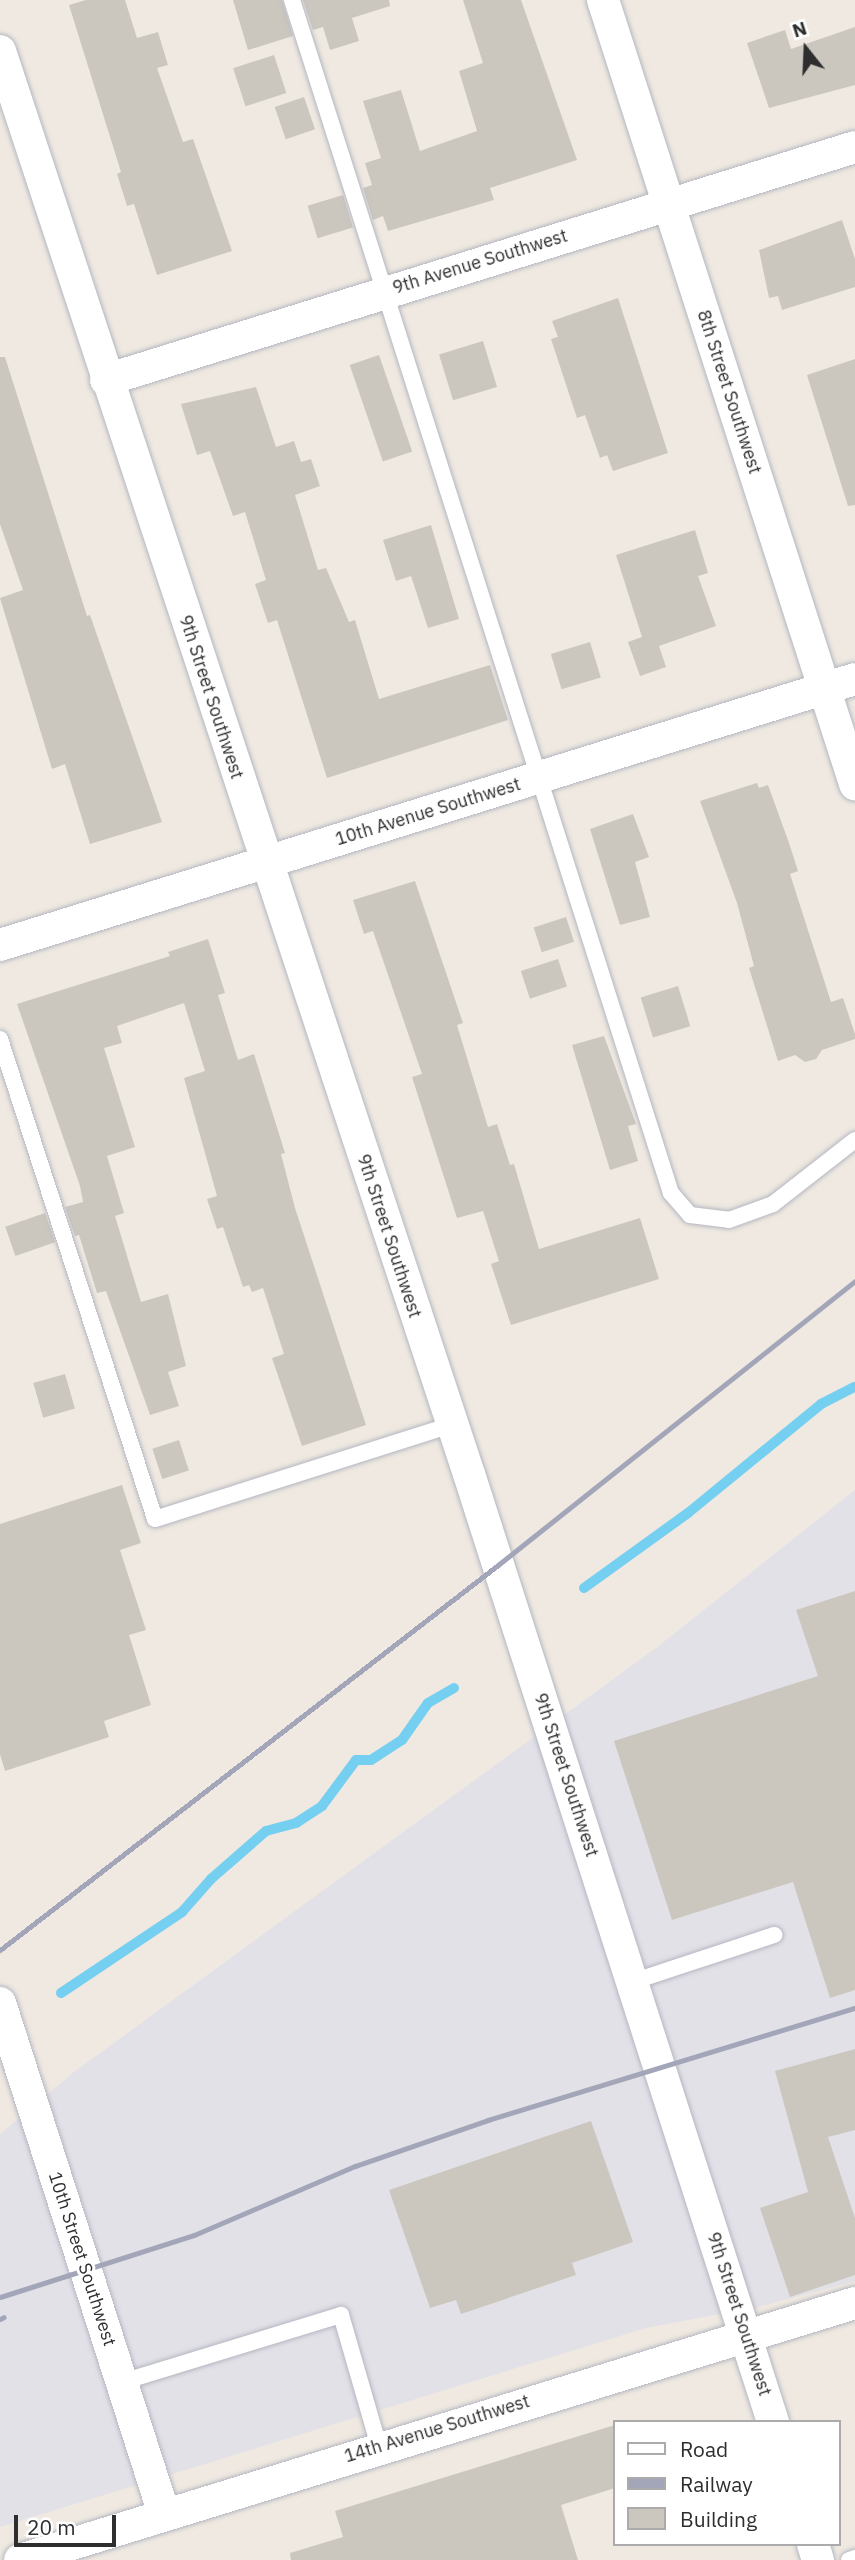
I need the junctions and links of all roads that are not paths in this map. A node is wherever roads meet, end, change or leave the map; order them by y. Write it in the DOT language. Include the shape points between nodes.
graph roads {
  1 [pos="292,0"];
  2 [pos="603,0"];
  3 [pos="0,51"];
  4 [pos="855,147"];
  5 [pos="668,204"];
  6 [pos="385,291"];
  7 [pos="106,380"];
  8 [pos="855,679"];
  9 [pos="825,688"];
  10 [pos="542,777"];
  11 [pos="855,784"];
  12 [pos="265,862"];
  13 [pos="0,945"];
  14 [pos="0,1039"];
  15 [pos="855,1140"];
  16 [pos="452,1425"];
  17 [pos="774,1935"];
  18 [pos="632,1982"];
  19 [pos="0,2003"];
  20 [pos="855,2303"];
  21 [pos="745,2333"];
  22 [pos="122,2382"];
  23 [pos="772,2420"];
  24 [pos="379,2447"];
  25 [pos="164,2514"];
  26 [pos="855,2558"];
  27 [pos="20,2560"];
  28 [pos="849,2560"];
  1 -- 6 [label="lane"];
  2 -- 5 [label="street, 8th Street Southwest"];
  3 -- 7 [label="street, 9th Street Southwest"];
  4 -- 5 [label="street, 9th Avenue Southwest"];
  5 -- 6 [label="street, 9th Avenue Southwest"];
  5 -- 9 [label="street, 8th Street Southwest"];
  6 -- 7 [label="street, 9th Avenue Southwest"];
  6 -- 10 [label="lane"];
  7 -- 12 [label="street, 9th Street Southwest"];
  8 -- 9 [label="street, 10th Avenue Southwest"];
  9 -- 10 [label="street, 10th Avenue Southwest"];
  9 -- 11 [label="street, 8th Street Southwest"];
  10 -- 12 [label="street, 10th Avenue Southwest"];
  10 -- 15 [label="lane" via="671,1193 690,1214 729,1220 773,1204"];
  12 -- 13 [label="street, 10th Avenue Southwest"];
  12 -- 16 [label="street, 9th Street Southwest"];
  14 -- 16 [label="lane" via="155,1519"];
  16 -- 18 [label="street, 9th Street Southwest"];
  17 -- 18 [label="lane"];
  18 -- 21 [label="street, 9th Street Southwest"];
  19 -- 22 [label="street, 10th Street Southwest"];
  20 -- 21 [label="street, 14th Avenue Southwest"];
  21 -- 23 [label="street, 9th Street Southwest"];
  21 -- 24 [label="street, 14th Avenue Southwest"];
  22 -- 24 [label="lane" via="341,2315"];
  22 -- 25 [label="street, 10th Street Southwest"];
  24 -- 25 [label="street, 14th Avenue Southwest"];
  25 -- 27 [label="street, 14th Avenue Southwest"];
  26 -- 28 [label="lane"];
}
